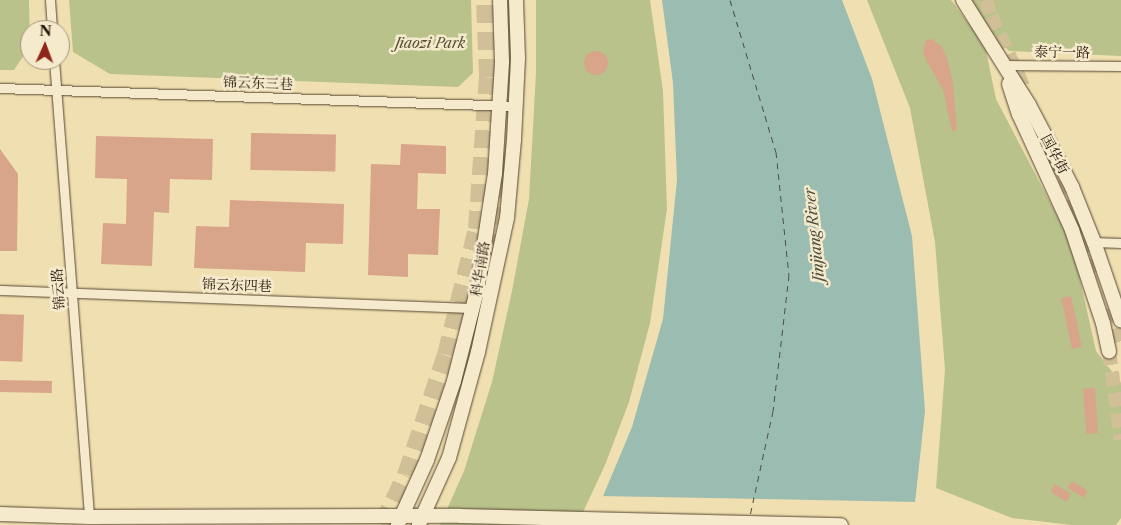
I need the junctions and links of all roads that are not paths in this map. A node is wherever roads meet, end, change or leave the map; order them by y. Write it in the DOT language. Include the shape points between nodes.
graph roads {
  1 [pos="50,0"];
  2 [pos="500,0"];
  3 [pos="516,0"];
  4 [pos="963,0"];
  5 [pos="51,20"];
  6 [pos="1002,65"];
  7 [pos="1121,66"];
  8 [pos="55,70"];
  9 [pos="0,88"];
  10 [pos="56,90"];
  11 [pos="499,105"];
  12 [pos="515,106"];
  13 [pos="1094,242"];
  14 [pos="1121,243"];
  15 [pos="0,290"];
  16 [pos="72,293"];
  17 [pos="473,308"];
  18 [pos="1121,321"];
  19 [pos="1109,351"];
  20 [pos="0,514"];
  21 [pos="88,517"];
  22 [pos="399,521"];
  23 [pos="420,521"];
  24 [pos="841,525"];
  1 -- 5 [label="street"];
  2 -- 11 [label="main road, 科华南路" via="502,62"];
  3 -- 12 [label="main road, 科华南路" via="518,58"];
  4 -- 6 [label="main road, 国华街"];
  6 -- 7 [label="street, 泰宁一路"];
  6 -- 13 [label="main road, 国华街" via="1029,106 1072,187"];
  6 -- 19 [label="main road" via="1019,114 1072,230"];
  8 -- 10 [label="street, 锦云路"];
  9 -- 10 [label="street, 锦云东三巷"];
  10 -- 11 [label="street, 锦云东三巷"];
  10 -- 16 [label="street, 锦云路"];
  11 -- 12 [label="street, 锦云东三巷"];
  11 -- 17 [label="main road, 科华南路" via="495,174"];
  12 -- 23 [label="main road, 科华南路" via="507,218 478,352 448,458"];
  13 -- 14 [label="street"];
  13 -- 18 [label="main road, 国华街"];
  15 -- 16 [label="street, 锦云东四巷"];
  16 -- 17 [label="street, 锦云东四巷"];
  16 -- 21 [label="street, 锦云路"];
  17 -- 22 [label="main road, 科华南路" via="454,381 427,460"];
  20 -- 21 [label="main road"];
  21 -- 22 [label="main road"];
  22 -- 23 [label="main road"];
  23 -- 24 [label="main road" via="460,516"];
}
